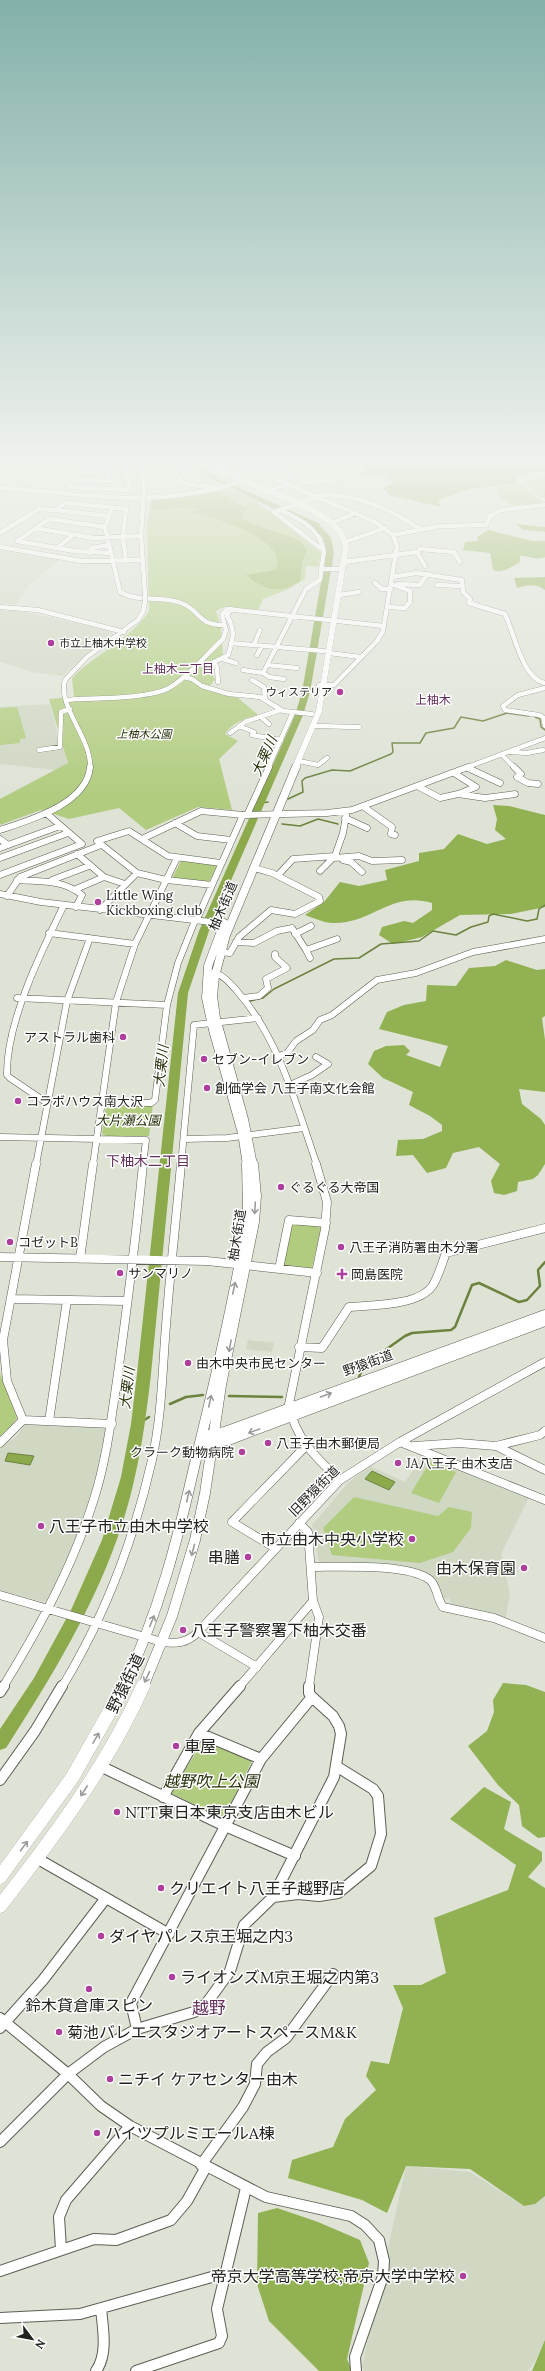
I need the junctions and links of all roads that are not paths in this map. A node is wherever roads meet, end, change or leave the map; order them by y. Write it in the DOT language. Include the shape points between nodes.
graph roads {
  1 [pos="116,576"];
  2 [pos="144,576"];
  3 [pos="321,576"];
  4 [pos="336,576"];
  5 [pos="337,576"];
  6 [pos="408,576"];
  7 [pos="426,576"];
  8 [pos="437,576"];
  9 [pos="392,577"];
  10 [pos="375,582"];
  11 [pos="437,585"];
  12 [pos="391,586"];
  13 [pos="462,586"];
  14 [pos="359,592"];
  15 [pos="338,595"];
  16 [pos="0,607"];
  17 [pos="388,607"];
  18 [pos="231,609"];
  19 [pos="292,615"];
  20 [pos="329,619"];
  21 [pos="224,625"];
  22 [pos="384,626"];
  23 [pos="260,630"];
  24 [pos="124,632"];
  25 [pos="232,643"];
  26 [pos="254,645"];
  27 [pos="262,646"];
  28 [pos="276,647"];
  29 [pos="324,651"];
  30 [pos="257,655"];
  31 [pos="361,657"];
  32 [pos="222,659"];
  33 [pos="236,663"];
  34 [pos="267,665"];
  35 [pos="297,668"];
  36 [pos="243,670"];
  37 [pos="263,673"];
  38 [pos="184,677"];
  39 [pos="284,679"];
  40 [pos="252,680"];
  41 [pos="218,682"];
  42 [pos="545,684"];
  43 [pos="322,686"];
  44 [pos="545,688"];
  45 [pos="66,700"];
  46 [pos="265,700"];
  47 [pos="70,709"];
  48 [pos="280,710"];
  49 [pos="294,712"];
  50 [pos="312,714"];
  51 [pos="262,718"];
  52 [pos="269,724"];
  53 [pos="239,726"];
  54 [pos="314,726"];
  55 [pos="545,726"];
  56 [pos="359,727"];
  57 [pos="230,733"];
  58 [pos="545,738"];
  59 [pos="281,740"];
  60 [pos="39,750"];
  61 [pos="543,750"];
  62 [pos="509,752"];
  63 [pos="502,755"];
  64 [pos="327,758"];
  65 [pos="299,761"];
  66 [pos="468,768"];
  67 [pos="454,773"];
  68 [pos="500,783"];
  69 [pos="538,784"];
  70 [pos="419,786"];
  71 [pos="458,794"];
  72 [pos="515,794"];
  73 [pos="364,807"];
  74 [pos="46,813"];
  75 [pos="246,814"];
  76 [pos="270,814"];
  77 [pos="346,815"];
  78 [pos="175,823"];
  79 [pos="60,826"];
  80 [pos="367,828"];
  81 [pos="0,830"];
  82 [pos="68,832"];
  83 [pos="395,836"];
  84 [pos="0,839"];
  85 [pos="142,839"];
  86 [pos="231,840"];
  87 [pos="8,845"];
  88 [pos="101,845"];
  89 [pos="0,848"];
  90 [pos="77,854"];
  91 [pos="0,858"];
  92 [pos="177,858"];
  93 [pos="336,858"];
  94 [pos="402,860"];
  95 [pos="221,863"];
  96 [pos="89,866"];
  97 [pos="254,868"];
  98 [pos="320,871"];
  99 [pos="362,872"];
  100 [pos="137,873"];
  101 [pos="279,874"];
  102 [pos="0,875"];
  103 [pos="104,877"];
  104 [pos="18,880"];
  105 [pos="52,880"];
  106 [pos="167,880"];
  107 [pos="126,884"];
  108 [pos="212,885"];
  109 [pos="76,889"];
  110 [pos="0,894"];
  111 [pos="7,896"];
  112 [pos="64,905"];
  113 [pos="76,907"];
  114 [pos="100,910"];
  115 [pos="149,916"];
  116 [pos="198,922"];
  117 [pos="226,925"];
  118 [pos="312,926"];
  119 [pos="49,933"];
  120 [pos="296,934"];
  121 [pos="90,938"];
  122 [pos="337,939"];
  123 [pos="545,939"];
  124 [pos="236,942"];
  125 [pos="135,944"];
  126 [pos="306,950"];
  127 [pos="219,952"];
  128 [pos="274,954"];
  129 [pos="310,958"];
  130 [pos="214,972"];
  131 [pos="17,998"];
  132 [pos="243,998"];
  133 [pos="66,1000"];
  134 [pos="116,1002"];
  135 [pos="167,1004"];
  136 [pos="258,1018"];
  137 [pos="214,1023"];
  138 [pos="279,1056"];
  139 [pos="316,1057"];
  140 [pos="290,1085"];
  141 [pos="102,1102"];
  142 [pos="47,1103"];
  143 [pos="304,1128"];
  144 [pos="245,1136"];
  145 [pos="0,1137"];
  146 [pos="41,1137"];
  147 [pos="96,1138"];
  148 [pos="184,1139"];
  149 [pos="326,1223"];
  150 [pos="545,1228"];
  151 [pos="0,1257"];
  152 [pos="18,1257"];
  153 [pos="80,1259"];
  154 [pos="132,1260"];
  155 [pos="169,1260"];
  156 [pos="242,1265"];
  157 [pos="280,1268"];
  158 [pos="317,1273"];
  159 [pos="12,1299"];
  160 [pos="67,1300"];
  161 [pos="127,1301"];
  162 [pos="545,1315"];
  163 [pos="545,1321"];
  164 [pos="1,1339"];
  165 [pos="299,1347"];
  166 [pos="545,1362"];
  167 [pos="290,1413"];
  168 [pos="23,1420"];
  169 [pos="49,1421"];
  170 [pos="112,1424"];
  171 [pos="545,1430"];
  172 [pos="202,1439"];
  173 [pos="214,1439"];
  174 [pos="400,1442"];
  175 [pos="0,1443"];
  176 [pos="306,1446"];
  177 [pos="412,1446"];
  178 [pos="496,1446"];
  179 [pos="545,1470"];
  180 [pos="340,1480"];
  181 [pos="545,1500"];
  182 [pos="299,1523"];
  183 [pos="275,1548"];
  184 [pos="312,1567"];
  185 [pos="0,1595"];
  186 [pos="313,1601"];
  187 [pos="49,1609"];
  188 [pos="93,1621"];
  189 [pos="198,1632"];
  190 [pos="146,1637"];
  191 [pos="545,1638"];
  192 [pos="162,1642"];
  193 [pos="257,1667"];
  194 [pos="0,1692"];
  195 [pos="312,1696"];
  196 [pos="199,1734"];
  197 [pos="261,1759"];
  198 [pos="100,1766"];
  199 [pos="336,1766"];
  200 [pos="0,1780"];
  201 [pos="163,1797"];
  202 [pos="225,1826"];
  203 [pos="295,1856"];
  204 [pos="38,1859"];
  205 [pos="0,1877"];
  206 [pos="273,1897"];
  207 [pos="106,1898"];
  208 [pos="0,1906"];
  209 [pos="168,1934"];
  210 [pos="333,1974"];
  211 [pos="2,2023"];
  212 [pos="137,2029"];
  213 [pos="68,2074"];
  214 [pos="130,2126"];
  215 [pos="0,2142"];
  216 [pos="204,2166"];
  217 [pos="246,2188"];
  218 [pos="61,2249"];
  219 [pos="0,2271"];
  220 [pos="226,2273"];
  221 [pos="101,2309"];
  222 [pos="0,2318"];
  223 [pos="100,2370"];
  224 [pos="136,2371"];
  225 [pos="356,2371"];
  1 -- 21 [label="street" via="123,594 182,603 202,622"];
  2 -- 24 [label="street, bridge" via="145,602 140,618"];
  3 -- 19 [label="street" via="320,580 306,589"];
  4 -- 20 [label="main road, 柚木街道"];
  5 -- 15 [label="main road, 柚木街道"];
  6 -- 9 [label="street"];
  7 -- 12 [label="street" via="420,585"];
  8 -- 13 [label="street" via="462,580"];
  9 -- 12 [label="street"];
  10 -- 12 [label="street" via="382,589"];
  11 -- 13 [label="street"];
  12 -- 17 [label="street"];
  12 -- 17 [label="street" via="410,591 410,602 405,608"];
  13 -- 42 [label="street" via="463,592 470,599 469,604 504,614 529,673"];
  14 -- 15 [label="street"];
  15 -- 20 [label="main road, 柚木街道"];
  16 -- 24 [label="street" via="38,610"];
  17 -- 22 [label="street"];
  18 -- 19 [label="street"];
  18 -- 21 [label="street" via="222,612"];
  18 -- 25 [label="street" via="227,616 234,627"];
  19 -- 20 [label="street"];
  19 -- 28 [label="street"];
  20 -- 22 [label="street"];
  20 -- 29 [label="main road, 柚木街道"];
  21 -- 38 [label="street" via="226,635 223,639"];
  22 -- 31 [label="street" via="378,640"];
  23 -- 26 [label="street"];
  24 -- 45 [label="street" via="71,672 64,686"];
  25 -- 26 [label="street"];
  25 -- 32 [label="street" via="228,655"];
  26 -- 27 [label="street"];
  27 -- 28 [label="street"];
  27 -- 30 [label="street"];
  28 -- 29 [label="street"];
  28 -- 34 [label="street"];
  29 -- 31 [label="street"];
  29 -- 43 [label="main road, 柚木街道"];
  31 -- 43 [label="street" via="334,685"];
  32 -- 33 [label="street"];
  32 -- 41 [label="street" via="214,662"];
  34 -- 35 [label="street"];
  34 -- 37 [label="street"];
  36 -- 37 [label="street"];
  37 -- 39 [label="street" via="269,678"];
  38 -- 45 [label="street" via="166,689 150,693"];
  38 -- 46 [label="street" via="202,686 229,694 246,694"];
  40 -- 46 [label="street" via="264,687"];
  43 -- 50 [label="main road, 柚木街道"];
  43 -- 54 [label="main road, 柚木街道"];
  44 -- 55 [label="street" via="518,695 504,706 505,710 539,715 543,717"];
  45 -- 47 [label="street"];
  46 -- 48 [label="street"];
  47 -- 60 [label="street" via="61,712 60,747"];
  47 -- 74 [label="street" via="90,759 90,771 84,784 75,794"];
  48 -- 49 [label="street"];
  48 -- 51 [label="street"];
  49 -- 50 [label="street"];
  49 -- 59 [label="street"];
  50 -- 76 [label="main road, 柚木街道"];
  51 -- 52 [label="street"];
  51 -- 53 [label="street"];
  53 -- 57 [label="street"];
  53 -- 59 [label="street" via="254,732 252,735"];
  54 -- 56 [label="street"];
  54 -- 65 [label="main road, 柚木街道"];
  58 -- 62 [label="street"];
  59 -- 75 [label="street"];
  61 -- 62 [label="street" via="527,753"];
  62 -- 63 [label="street"];
  63 -- 66 [label="street"];
  63 -- 69 [label="street" via="521,774 517,777 528,783"];
  64 -- 65 [label="street" via="318,765"];
  65 -- 76 [label="main road, 柚木街道"];
  66 -- 67 [label="street"];
  66 -- 68 [label="street"];
  67 -- 70 [label="street"];
  67 -- 71 [label="street" via="476,787"];
  70 -- 71 [label="street" via="440,798"];
  70 -- 73 [label="street"];
  71 -- 72 [label="street" via="485,798"];
  73 -- 77 [label="street"];
  73 -- 83 [label="street" via="392,826 391,834"];
  74 -- 79 [label="street"];
  74 -- 81 [label="street"];
  75 -- 76 [label="street"];
  75 -- 78 [label="street" via="201,811"];
  75 -- 86 [label="street"];
  76 -- 77 [label="street"];
  76 -- 97 [label="main road, 柚木街道"];
  76 -- 117 [label="main road, 柚木街道"];
  77 -- 80 [label="street"];
  77 -- 93 [label="street"];
  78 -- 85 [label="street"];
  78 -- 86 [label="street" via="197,836"];
  79 -- 82 [label="street"];
  79 -- 87 [label="street"];
  82 -- 91 [label="street"];
  82 -- 102 [label="street" via="82,844"];
  84 -- 87 [label="street"];
  85 -- 88 [label="street" via="128,831 97,841"];
  85 -- 92 [label="street" via="168,856"];
  86 -- 95 [label="street"];
  87 -- 89 [label="street"];
  88 -- 90 [label="street"];
  88 -- 100 [label="street"];
  90 -- 96 [label="street"];
  90 -- 104 [label="street"];
  92 -- 95 [label="street"];
  92 -- 106 [label="street"];
  93 -- 94 [label="street" via="359,856 372,861"];
  93 -- 98 [label="street"];
  93 -- 99 [label="street" via="351,862"];
  93 -- 101 [label="street" via="293,859"];
  95 -- 108 [label="street"];
  96 -- 103 [label="street"];
  96 -- 105 [label="street"];
  97 -- 101 [label="street"];
  97 -- 117 [label="main road, 柚木街道"];
  100 -- 106 [label="street"];
  100 -- 107 [label="street"];
  101 -- 124 [label="street" via="300,889 319,897 320,901 295,914 271,910"];
  103 -- 107 [label="street"];
  103 -- 109 [label="street"];
  104 -- 105 [label="street"];
  104 -- 111 [label="street"];
  105 -- 109 [label="street"];
  106 -- 108 [label="street"];
  106 -- 115 [label="street"];
  107 -- 114 [label="street"];
  108 -- 116 [label="street"];
  109 -- 113 [label="street" via="82,895"];
  110 -- 111 [label="street"];
  111 -- 112 [label="street"];
  112 -- 113 [label="street"];
  112 -- 119 [label="street"];
  113 -- 114 [label="street"];
  114 -- 115 [label="street"];
  115 -- 116 [label="street"];
  115 -- 125 [label="street"];
  116 -- 117 [label="street"];
  116 -- 135 [label="street" via="178,962"];
  117 -- 127 [label="main road, 柚木街道"];
  117 -- 137 [label="main road, 柚木街道" via="213,950 207,973 206,994"];
  118 -- 120 [label="street"];
  119 -- 121 [label="street"];
  119 -- 131 [label="street"];
  120 -- 124 [label="street" via="292,928 277,931 254,943"];
  120 -- 126 [label="street"];
  121 -- 125 [label="street"];
  121 -- 133 [label="street"];
  122 -- 126 [label="street"];
  123 -- 138 [label="street" via="473,952 416,973 377,980 332,1015 320,1020 313,1030 296,1042 287,1053"];
  124 -- 127 [label="street" via="230,953"];
  125 -- 134 [label="street"];
  126 -- 129 [label="street"];
  127 -- 130 [label="main road, 柚木街道"];
  128 -- 132 [label="street" via="287,968 266,979 268,988 259,996"];
  130 -- 132 [label="street" via="222,975"];
  130 -- 137 [label="main road, 柚木街道"];
  131 -- 133 [label="street"];
  131 -- 142 [label="street" via="1,1053 3,1064 7,1075"];
  132 -- 136 [label="street"];
  133 -- 134 [label="street"];
  133 -- 142 [label="street"];
  134 -- 135 [label="street"];
  134 -- 141 [label="street"];
  135 -- 141 [label="street" via="155,1100 152,1103"];
  136 -- 137 [label="street"];
  136 -- 138 [label="street"];
  137 -- 144 [label="main road, 柚木街道"];
  137 -- 148 [label="street" via="194,1025"];
  138 -- 140 [label="street"];
  139 -- 140 [label="street" via="328,1064"];
  140 -- 143 [label="street"];
  141 -- 147 [label="street"];
  142 -- 146 [label="street"];
  143 -- 144 [label="street"];
  143 -- 149 [label="street" via="324,1189 327,1202"];
  144 -- 148 [label="street"];
  144 -- 156 [label="main road, 柚木街道" via="249,1183"];
  145 -- 146 [label="street"];
  146 -- 147 [label="street"];
  146 -- 152 [label="street"];
  147 -- 153 [label="street"];
  147 -- 154 [label="street" via="146,1140"];
  148 -- 155 [label="street"];
  149 -- 157 [label="street" via="288,1220"];
  149 -- 158 [label="street"];
  150 -- 165 [label="street" via="446,1253 428,1290 405,1302 349,1307 322,1348"];
  151 -- 152 [label="street"];
  152 -- 153 [label="street"];
  152 -- 159 [label="street"];
  153 -- 154 [label="street"];
  154 -- 155 [label="street"];
  154 -- 161 [label="street"];
  155 -- 156 [label="street"];
  155 -- 188 [label="street" via="163,1390 154,1457 137,1523 118,1574"];
  156 -- 157 [label="street"];
  172 -- 156 [label="main road, 柚木街道, one-way"];
  156 -- 173 [label="main road, 柚木街道, one-way"];
  157 -- 158 [label="street"];
  158 -- 165 [label="street"];
  159 -- 160 [label="street"];
  159 -- 164 [label="street"];
  160 -- 161 [label="street"];
  160 -- 169 [label="street"];
  161 -- 170 [label="street"];
  167 -- 162 [label="main road, 野猿街道, one-way"];
  163 -- 167 [label="main road, 野猿街道"];
  164 -- 168 [label="street" via="7,1381 15,1395"];
  165 -- 167 [label="street"];
  166 -- 174 [label="street, 旧野猿街道"];
  167 -- 173 [label="main road, 野猿街道" via="228,1440"];
  167 -- 176 [label="street"];
  168 -- 169 [label="street"];
  168 -- 175 [label="street"];
  169 -- 170 [label="street"];
  170 -- 187 [label="street" via="91,1507"];
  171 -- 178 [label="street" via="540,1435"];
  172 -- 173 [label="main road"];
  190 -- 172 [label="main road, 野猿街道, one-way" via="171,1567"];
  173 -- 192 [label="main road, 野猿街道, one-way" via="193,1548"];
  174 -- 177 [label="street"];
  174 -- 180 [label="street, 旧野猿街道"];
  176 -- 180 [label="street"];
  176 -- 183 [label="street" via="232,1522"];
  177 -- 178 [label="street" via="459,1443"];
  177 -- 181 [label="street"];
  178 -- 179 [label="street"];
  180 -- 182 [label="street, 旧野猿街道"];
  182 -- 183 [label="street, 旧野猿街道"];
  182 -- 184 [label="street" via="308,1532"];
  183 -- 189 [label="street, 旧野猿街道"];
  184 -- 186 [label="street"];
  184 -- 191 [label="street" via="376,1568 425,1577 432,1582 437,1601 443,1607 494,1618"];
  185 -- 187 [label="street, 旧野猿街道"];
  186 -- 193 [label="street"];
  186 -- 195 [label="street" via="319,1617 310,1670 309,1694"];
  187 -- 188 [label="street, 旧野猿街道"];
  187 -- 194 [label="street"];
  188 -- 190 [label="street, 旧野猿街道"];
  188 -- 200 [label="street" via="50,1708"];
  189 -- 192 [label="street, 旧野猿街道" via="190,1640 180,1644"];
  189 -- 193 [label="street"];
  190 -- 192 [label="street, 旧野猿街道"];
  205 -- 190 [label="main road, 野猿街道, one-way" via="46,1817 88,1753 118,1699"];
  192 -- 198 [label="main road, 野猿街道, one-way" via="133,1706"];
  193 -- 196 [label="street"];
  195 -- 197 [label="street"];
  195 -- 199 [label="street" via="339,1726 341,1734"];
  196 -- 197 [label="street"];
  196 -- 201 [label="street"];
  197 -- 202 [label="street"];
  198 -- 201 [label="street"];
  198 -- 204 [label="main road, 野猿街道, one-way"];
  199 -- 203 [label="street" via="334,1777"];
  199 -- 206 [label="street" via="373,1789 378,1796 381,1834 371,1866 338,1893"];
  201 -- 202 [label="street"];
  202 -- 203 [label="street"];
  202 -- 209 [label="street"];
  203 -- 206 [label="street"];
  204 -- 207 [label="street"];
  204 -- 208 [label="main road, 野猿街道"];
  206 -- 212 [label="street" via="244,1925 230,1971 206,2004 194,2012"];
  207 -- 209 [label="street"];
  207 -- 211 [label="street" via="42,1980"];
  209 -- 212 [label="street" via="131,2003"];
  210 -- 216 [label="street" via="286,2038 266,2052 257,2064 255,2084"];
  211 -- 213 [label="street"];
  212 -- 213 [label="street" via="104,2047"];
  213 -- 214 [label="street" via="101,2106"];
  213 -- 215 [label="street"];
  214 -- 216 [label="street"];
  214 -- 218 [label="street" via="66,2200 59,2217"];
  216 -- 217 [label="street"];
  216 -- 218 [label="street" via="187,2201 171,2220 116,2240 94,2239"];
  217 -- 220 [label="street"];
  217 -- 225 [label="street" via="266,2197 351,2216 366,2225 378,2240 384,2261 383,2276 355,2357"];
  218 -- 219 [label="street"];
  220 -- 221 [label="street"];
  220 -- 224 [label="street" via="217,2309 222,2336 219,2343"];
  221 -- 222 [label="street" via="80,2314"];
  221 -- 223 [label="street" via="104,2342"];
}
